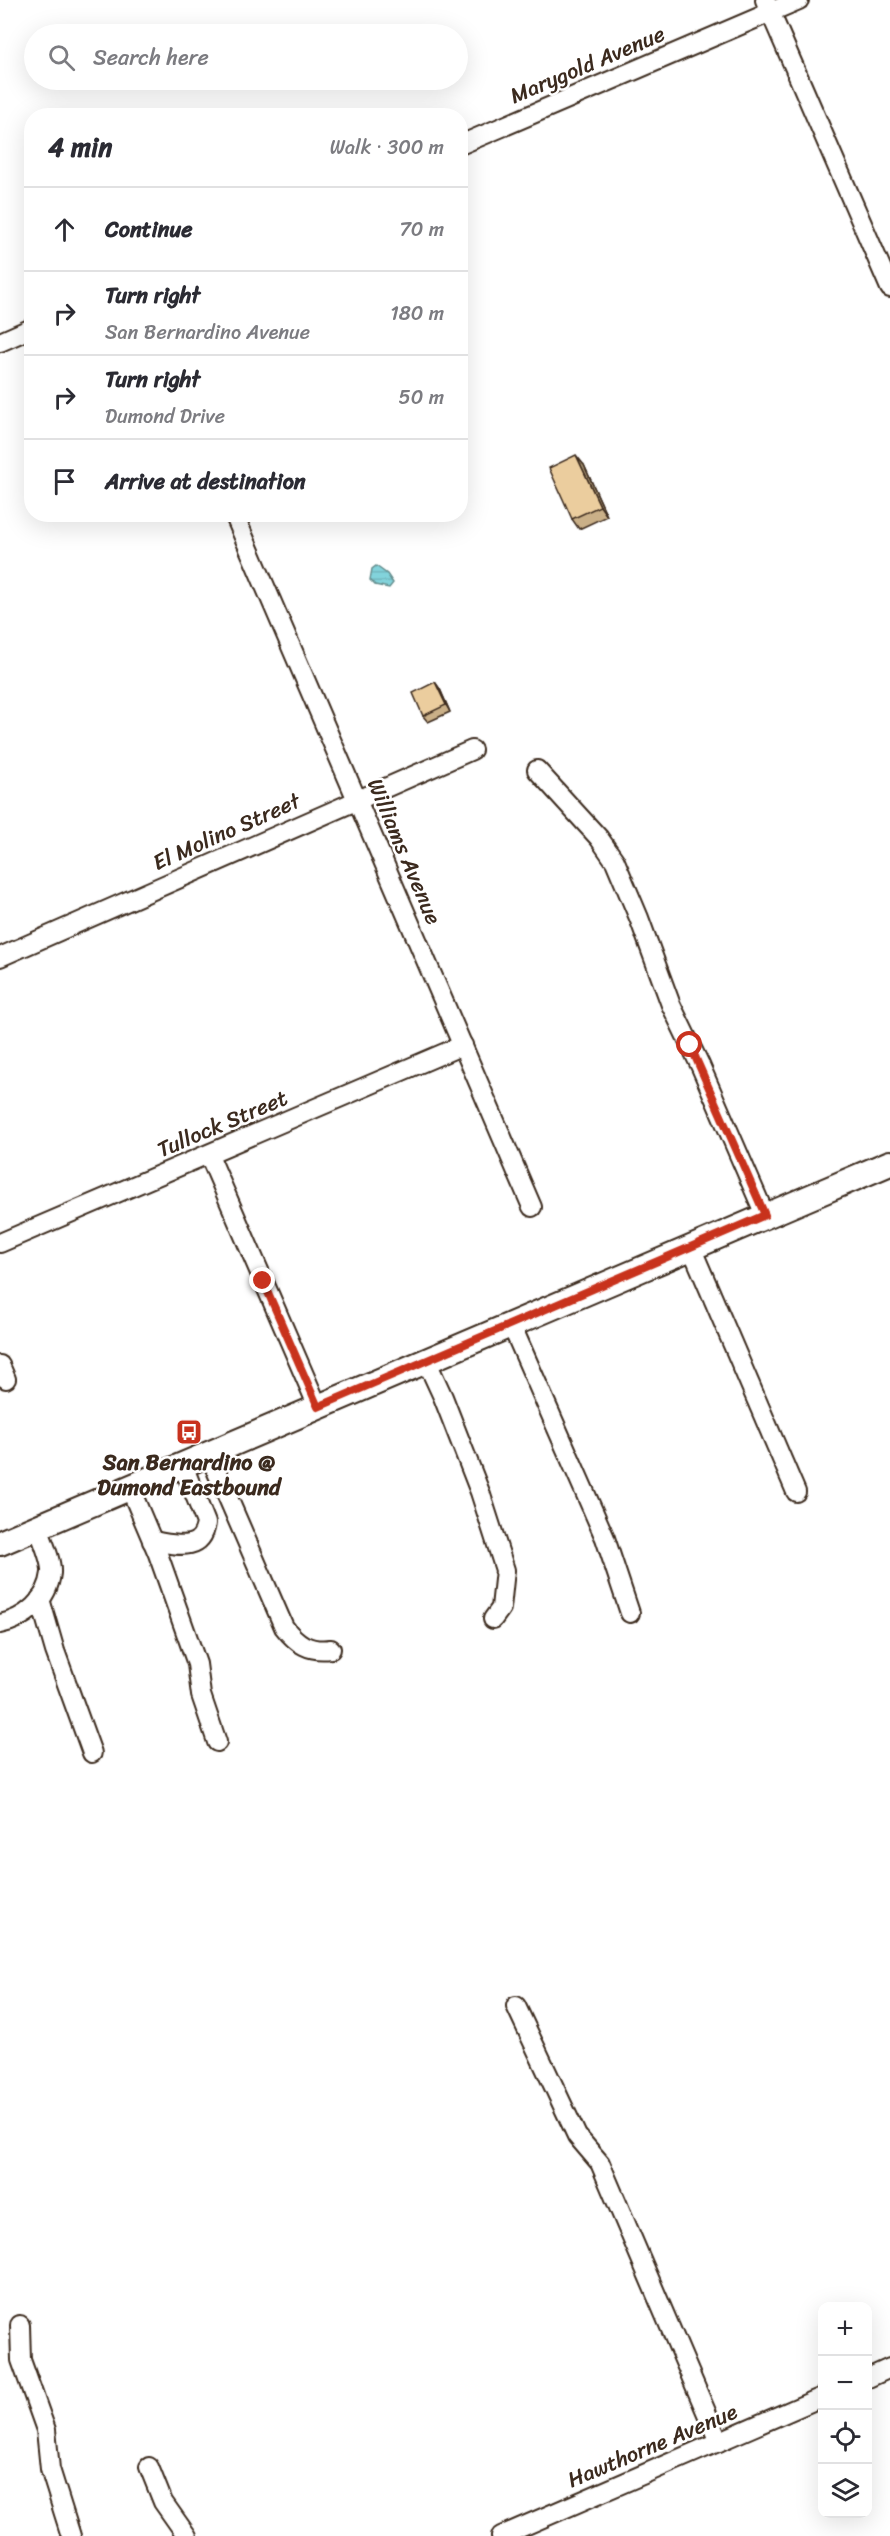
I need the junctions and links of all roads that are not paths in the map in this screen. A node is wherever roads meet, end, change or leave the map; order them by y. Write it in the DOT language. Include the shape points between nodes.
graph roads {
  1 [pos="799,0"];
  2 [pos="768,6"];
  3 [pos="468,141"];
  4 [pos="890,288"];
  5 [pos="24,332"];
  6 [pos="0,342"];
  7 [pos="237,522"];
  8 [pos="472,750"];
  9 [pos="537,770"];
  10 [pos="357,800"];
  11 [pos="0,957"];
  12 [pos="463,1045"];
  13 [pos="209,1155"];
  14 [pos="890,1163"];
  15 [pos="532,1207"];
  16 [pos="765,1215"];
  17 [pos="0,1243"];
  18 [pos="691,1247"];
  19 [pos="511,1324"];
  20 [pos="426,1360"];
  21 [pos="318,1407"];
  22 [pos="209,1454"];
  23 [pos="183,1465"];
  24 [pos="130,1488"];
  25 [pos="796,1492"];
  26 [pos="38,1527"];
  27 [pos="152,1540"];
  28 [pos="0,1544"];
  29 [pos="40,1599"];
  30 [pos="630,1613"];
  31 [pos="493,1619"];
  32 [pos="0,1624"];
  33 [pos="332,1649"];
  34 [pos="217,1742"];
  35 [pos="92,1753"];
  36 [pos="516,2006"];
  37 [pos="20,2325"];
  38 [pos="890,2368"];
  39 [pos="872,2376"];
  40 [pos="818,2399"];
  41 [pos="719,2442"];
  42 [pos="149,2467"];
  43 [pos="513,2534"];
  44 [pos="71,2536"];
  45 [pos="187,2536"];
  1 -- 2 [label="street, Marygold Avenue"];
  2 -- 3 [label="street, Marygold Avenue"];
  2 -- 4 [label="street"];
  5 -- 6 [label="street"];
  7 -- 10 [label="street, Williams Avenue"];
  8 -- 10 [label="street, El Molino Street"];
  9 -- 16 [label="street" via="615,861 671,1005"];
  10 -- 11 [label="street, El Molino Street"];
  10 -- 12 [label="street, Williams Avenue"];
  12 -- 13 [label="street, Tullock Street"];
  12 -- 15 [label="street, Williams Avenue"];
  13 -- 17 [label="street, Tullock Street"];
  13 -- 21 [label="street"];
  14 -- 16 [label="main road"];
  16 -- 18 [label="main road"];
  18 -- 19 [label="main road"];
  18 -- 25 [label="street"];
  19 -- 20 [label="main road"];
  19 -- 30 [label="street" via="605,1538"];
  20 -- 21 [label="main road"];
  20 -- 31 [label="street" via="480,1492 505,1570 501,1608"];
  21 -- 22 [label="main road"];
  22 -- 23 [label="main road"];
  22 -- 33 [label="street" via="284,1627 303,1646 317,1651"];
  23 -- 24 [label="main road"];
  23 -- 27 [label="street" via="206,1523 204,1532 197,1541 185,1545"];
  24 -- 26 [label="main road"];
  24 -- 27 [label="street"];
  26 -- 28 [label="main road"];
  26 -- 29 [label="street" via="51,1572"];
  27 -- 34 [label="street" via="197,1664 201,1695"];
  29 -- 32 [label="street" via="22,1617"];
  29 -- 35 [label="street"];
  36 -- 41 [label="street" via="577,2136 600,2163"];
  37 -- 44 [label="street" via="21,2360 46,2430 50,2469"];
  38 -- 39 [label="street"];
  40 -- 41 [label="street, Hawthorne Avenue"];
  41 -- 43 [label="street, Hawthorne Avenue"];
  42 -- 45 [label="street" via="163,2502"];
}
